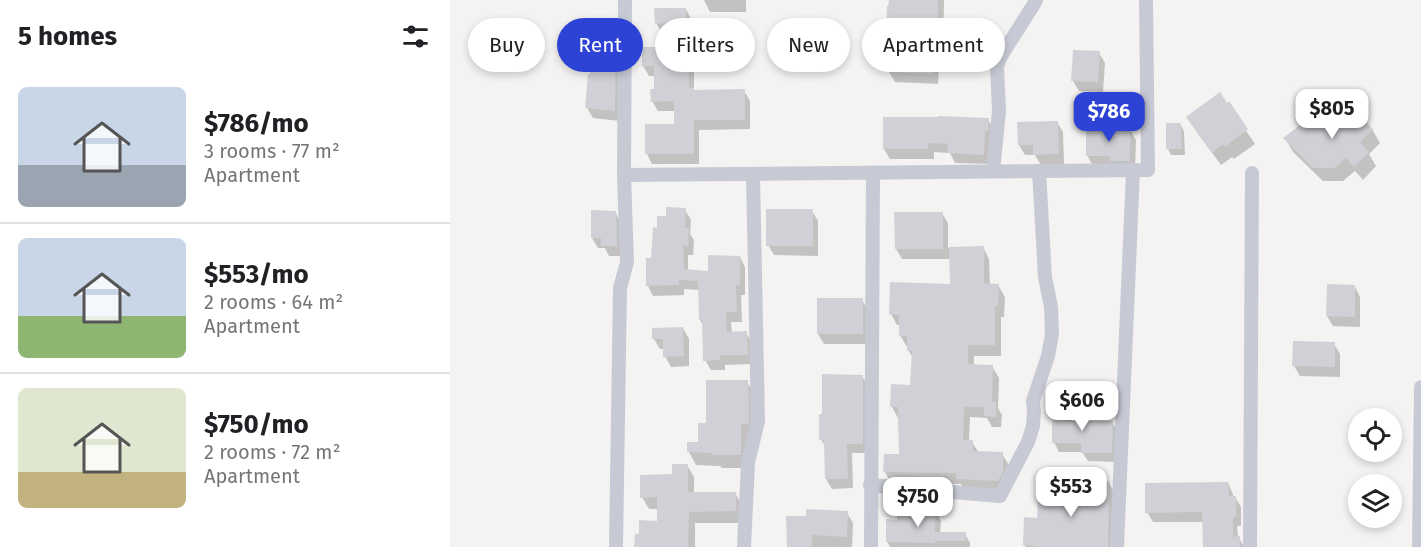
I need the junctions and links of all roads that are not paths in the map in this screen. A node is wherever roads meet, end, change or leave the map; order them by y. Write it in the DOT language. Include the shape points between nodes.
graph roads {
  1 [pos="625,0"];
  2 [pos="1036,0"];
  3 [pos="1146,0"];
  4 [pos="1132,170"];
  5 [pos="993,171"];
  6 [pos="1039,171"];
  7 [pos="873,173"];
  8 [pos="1252,173"];
  9 [pos="753,174"];
  10 [pos="624,175"];
  11 [pos="1421,387"];
  12 [pos="1421,409"];
  13 [pos="870,485"];
  14 [pos="616,547"];
  15 [pos="744,547"];
  16 [pos="871,547"];
  17 [pos="1118,547"];
  18 [pos="1250,547"];
  19 [pos="1419,547"];
  1 -- 10 [label="street"];
  2 -- 5 [label="street" via="997,66 999,111"];
  3 -- 4 [label="street" via="1148,170"];
  4 -- 6 [label="street"];
  4 -- 17 [label="street"];
  5 -- 6 [label="street"];
  5 -- 7 [label="street"];
  6 -- 13 [label="street" via="1052,334 1033,401 1033,426 1028,442 1000,496"];
  7 -- 9 [label="street"];
  7 -- 13 [label="street"];
  8 -- 18 [label="street"];
  9 -- 10 [label="street"];
  9 -- 15 [label="street" via="758,421 748,463"];
  10 -- 14 [label="street" via="627,262 620,288"];
  11 -- 12 [label="street"];
  12 -- 19 [label="street"];
  13 -- 16 [label="street"];
}
